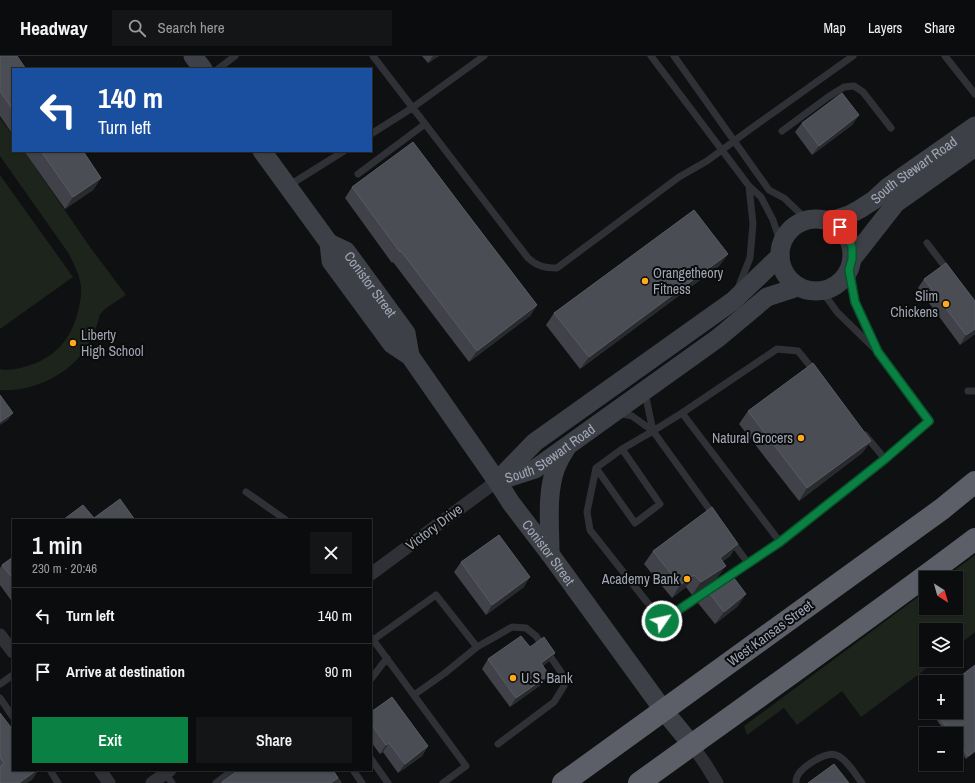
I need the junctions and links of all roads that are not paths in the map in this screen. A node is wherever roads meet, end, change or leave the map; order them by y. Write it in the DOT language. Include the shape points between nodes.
graph roads {
  1 [pos="193,56"];
  2 [pos="235,56"];
  3 [pos="373,56"];
  4 [pos="484,56"];
  5 [pos="651,56"];
  6 [pos="674,56"];
  7 [pos="852,56"];
  8 [pos="945,56"];
  9 [pos="202,68"];
  10 [pos="219,68"];
  11 [pos="975,94"];
  12 [pos="412,108"];
  13 [pos="425,124"];
  14 [pos="975,126"];
  15 [pos="891,128"];
  16 [pos="782,131"];
  17 [pos="372,133"];
  18 [pos="734,140"];
  19 [pos="975,147"];
  20 [pos="722,150"];
  21 [pos="263,152"];
  22 [pos="342,152"];
  23 [pos="358,174"];
  24 [pos="288,186"];
  25 [pos="749,186"];
  26 [pos="807,220"];
  27 [pos="830,221"];
  28 [pos="927,244"];
  29 [pos="781,250"];
  30 [pos="851,264"];
  31 [pos="953,279"];
  32 [pos="798,286"];
  33 [pos="822,291"];
  34 [pos="733,301"];
  35 [pos="878,352"];
  36 [pos="822,381"];
  37 [pos="645,390"];
  38 [pos="615,412"];
  39 [pos="682,413"];
  40 [pos="861,429"];
  41 [pos="653,431"];
  42 [pos="567,446"];
  43 [pos="622,449"];
  44 [pos="885,459"];
  45 [pos="596,468"];
  46 [pos="498,481"];
  47 [pos="975,482"];
  48 [pos="246,492"];
  49 [pos="285,519"];
  50 [pos="721,526"];
  51 [pos="726,532"];
  52 [pos="975,538"];
  53 [pos="780,542"];
  54 [pos="550,554"];
  55 [pos="748,564"];
  56 [pos="372,573"];
  57 [pos="0,634"];
  58 [pos="372,638"];
  59 [pos="477,647"];
  60 [pos="12,651"];
  61 [pos="387,658"];
  62 [pos="12,676"];
  63 [pos="372,678"];
  64 [pos="0,684"];
  65 [pos="414,695"];
  66 [pos="0,698"];
  67 [pos="664,711"];
  68 [pos="12,715"];
  69 [pos="498,744"];
  70 [pos="692,745"];
  71 [pos="372,760"];
  72 [pos="51,771"];
  73 [pos="101,771"];
  74 [pos="232,771"];
  75 [pos="329,771"];
  76 [pos="354,771"];
  77 [pos="169,775"];
  78 [pos="57,781"];
  79 [pos="109,783"];
  80 [pos="152,783"];
  81 [pos="216,783"];
  82 [pos="338,783"];
  83 [pos="362,783"];
  84 [pos="388,783"];
  85 [pos="442,783"];
  86 [pos="563,783"];
  87 [pos="639,783"];
  88 [pos="717,783"];
  89 [pos="796,783"];
  90 [pos="862,783"];
  1 -- 9 [label="street"];
  2 -- 10 [label="lane"];
  3 -- 12 [label="lane"];
  4 -- 12 [label="lane"];
  5 -- 20 [label="lane"];
  6 -- 18 [label="lane"];
  7 -- 18 [label="lane"];
  8 -- 11 [label="lane"];
  12 -- 13 [label="lane"];
  12 -- 17 [label="lane"];
  13 -- 20 [label="lane" via="528,258 537,266 548,268 557,268 679,177"];
  13 -- 23 [label="lane"];
  14 -- 27 [label="street, South Stewart Road" via="888,187 874,200 849,215"];
  15 -- 16 [label="lane" via="863,92 854,86 844,87"];
  18 -- 20 [label="lane"];
  18 -- 26 [label="lane" via="769,190 784,198"];
  19 -- 30 [label="street, South Stewart Road" via="896,203"];
  20 -- 25 [label="lane"];
  21 -- 24 [label="street, Conistor Street"];
  22 -- 24 [label="lane"];
  24 -- 46 [label="street, Conistor Street" via="329,243 346,251 406,333 410,356"];
  25 -- 29 [label="lane" via="761,197 773,220"];
  25 -- 34 [label="lane" via="753,224 750,258"];
  26 -- 27 [label="street"];
  26 -- 29 [label="street" via="787,233"];
  27 -- 30 [label="street" via="840,227 847,236 852,247"];
  28 -- 31 [label="lane"];
  29 -- 32 [label="street" via="782,268 789,279"];
  29 -- 34 [label="street, South Stewart Road"];
  30 -- 33 [label="street" via="843,280"];
  30 -- 35 [label="lane" via="855,302"];
  32 -- 33 [label="street" via="810,291"];
  32 -- 37 [label="street, South Stewart Road" via="766,297 718,338"];
  33 -- 35 [label="lane" via="837,312"];
  34 -- 46 [label="street, South Stewart Road" via="535,442"];
  35 -- 44 [label="lane" via="929,421"];
  36 -- 39 [label="lane" via="798,351 777,349"];
  37 -- 38 [label="street, South Stewart Road"];
  37 -- 41 [label="lane"];
  38 -- 41 [label="lane" via="632,416"];
  38 -- 42 [label="street, South Stewart Road"];
  39 -- 41 [label="lane"];
  39 -- 53 [label="lane"];
  40 -- 44 [label="lane"];
  41 -- 43 [label="lane"];
  41 -- 50 [label="lane"];
  42 -- 46 [label="street, South Stewart Road" via="535,469"];
  42 -- 54 [label="street" via="556,467 552,484"];
  43 -- 45 [label="lane"];
  43 -- 45 [label="lane" via="660,504 635,523"];
  44 -- 53 [label="lane"];
  45 -- 55 [label="lane" via="587,512 590,530 662,621"];
  46 -- 54 [label="street, Conistor Street" via="511,503"];
  46 -- 56 [label="street, Victory Drive"];
  47 -- 67 [label="highway, West Kansas Street" via="942,509"];
  48 -- 49 [label="lane"];
  51 -- 55 [label="lane"];
  52 -- 70 [label="highway"];
  53 -- 55 [label="lane"];
  54 -- 67 [label="street, Conistor Street"];
  57 -- 60 [label="street"];
  58 -- 59 [label="lane" via="436,595"];
  58 -- 61 [label="lane"];
  59 -- 65 [label="lane" via="445,674"];
  59 -- 69 [label="lane" via="512,627 526,628 536,636 561,672 564,686 554,702"];
  61 -- 63 [label="lane"];
  61 -- 65 [label="lane"];
  62 -- 64 [label="lane"];
  65 -- 85 [label="lane" via="466,766"];
  66 -- 68 [label="lane"];
  67 -- 70 [label="street, Conistor Street"];
  67 -- 86 [label="highway, West Kansas Street"];
  70 -- 87 [label="highway"];
  70 -- 88 [label="street"];
  71 -- 84 [label="lane"];
  72 -- 78 [label="lane"];
  73 -- 79 [label="street"];
  74 -- 81 [label="lane"];
  75 -- 82 [label="lane"];
  76 -- 83 [label="lane"];
  77 -- 80 [label="street"];
  89 -- 90 [label="lane" via="797,777 807,765 825,755 836,755 847,763"];
}
